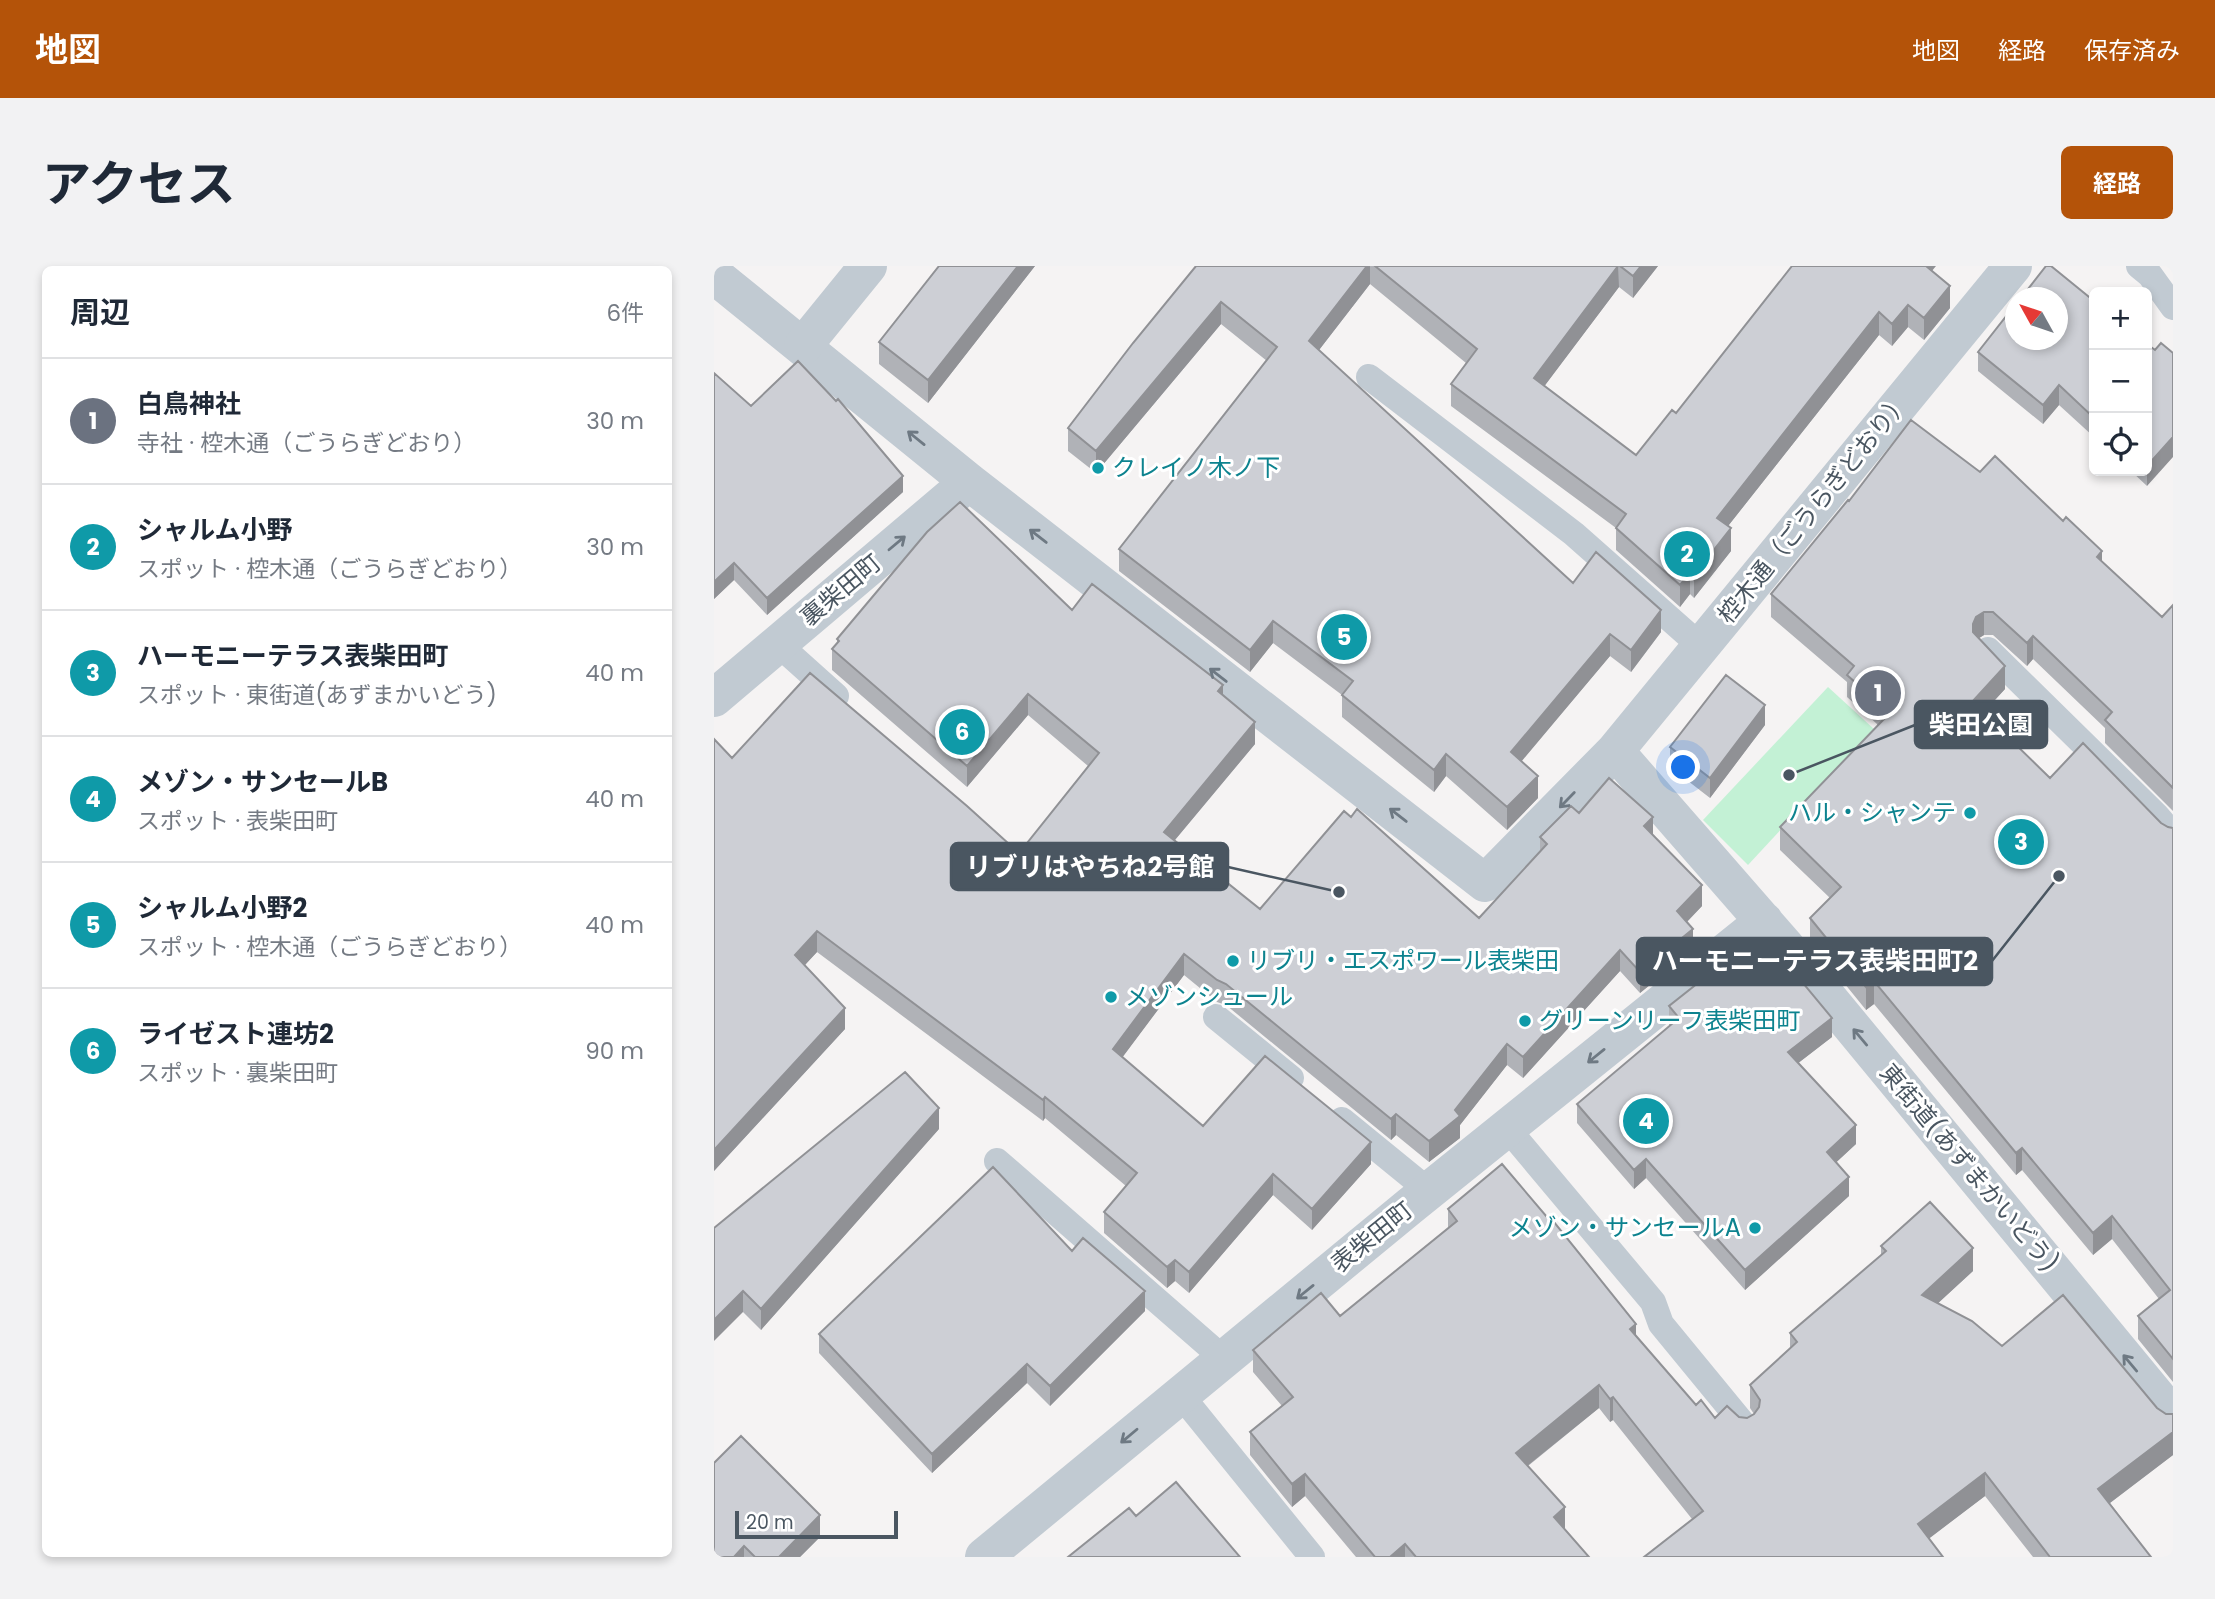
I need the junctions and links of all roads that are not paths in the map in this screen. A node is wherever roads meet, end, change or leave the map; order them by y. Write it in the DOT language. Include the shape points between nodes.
graph roads {
  1 [pos="868,266"];
  2 [pos="2013,266"];
  3 [pos="2139,266"];
  4 [pos="714,275"];
  5 [pos="2173,307"];
  6 [pos="803,346"];
  7 [pos="1369,377"];
  8 [pos="969,482"];
  9 [pos="778,643"];
  10 [pos="1702,644"];
  11 [pos="1988,650"];
  12 [pos="714,698"];
  13 [pos="858,715"];
  14 [pos="1615,751"];
  15 [pos="2173,835"];
  16 [pos="1764,921"];
  17 [pos="1216,1017"];
  18 [pos="1507,1128"];
  19 [pos="997,1161"];
  20 [pos="1429,1191"];
  21 [pos="1224,1359"];
  22 [pos="1180,1394"];
  23 [pos="2173,1416"];
  24 [pos="1744,1425"];
  25 [pos="984,1557"];
  26 [pos="1312,1557"];
  1 -- 6 [label="street"];
  2 -- 10 [label="street, 椌木通（ごうらぎどおり）"];
  3 -- 5 [label="lane"];
  4 -- 6 [label="street"];
  8 -- 6 [label="street, one-way"];
  7 -- 10 [label="lane" via="1574,534"];
  9 -- 8 [label="street, 裏柴田町, one-way"];
  14 -- 8 [label="street, 椌木通（ごうらぎどおり）, one-way" via="1485,883"];
  9 -- 12 [label="street, 裏柴田町"];
  9 -- 13 [label="lane"];
  10 -- 14 [label="street, 椌木通（ごうらぎどおり）"];
  11 -- 15 [label="lane"];
  14 -- 16 [label="street, 東街道(あずまかいどう)"];
  16 -- 18 [label="street, 表柴田町, one-way"];
  23 -- 16 [label="street, 東街道(あずまかいどう), one-way"];
  17 -- 20 [label="lane"];
  18 -- 20 [label="street, 表柴田町"];
  18 -- 24 [label="lane" via="1653,1302 1661,1325"];
  19 -- 21 [label="lane"];
  20 -- 21 [label="street, 表柴田町, one-way"];
  21 -- 22 [label="street, 表柴田町"];
  22 -- 25 [label="street, 表柴田町, one-way"];
  22 -- 26 [label="lane"];
}
